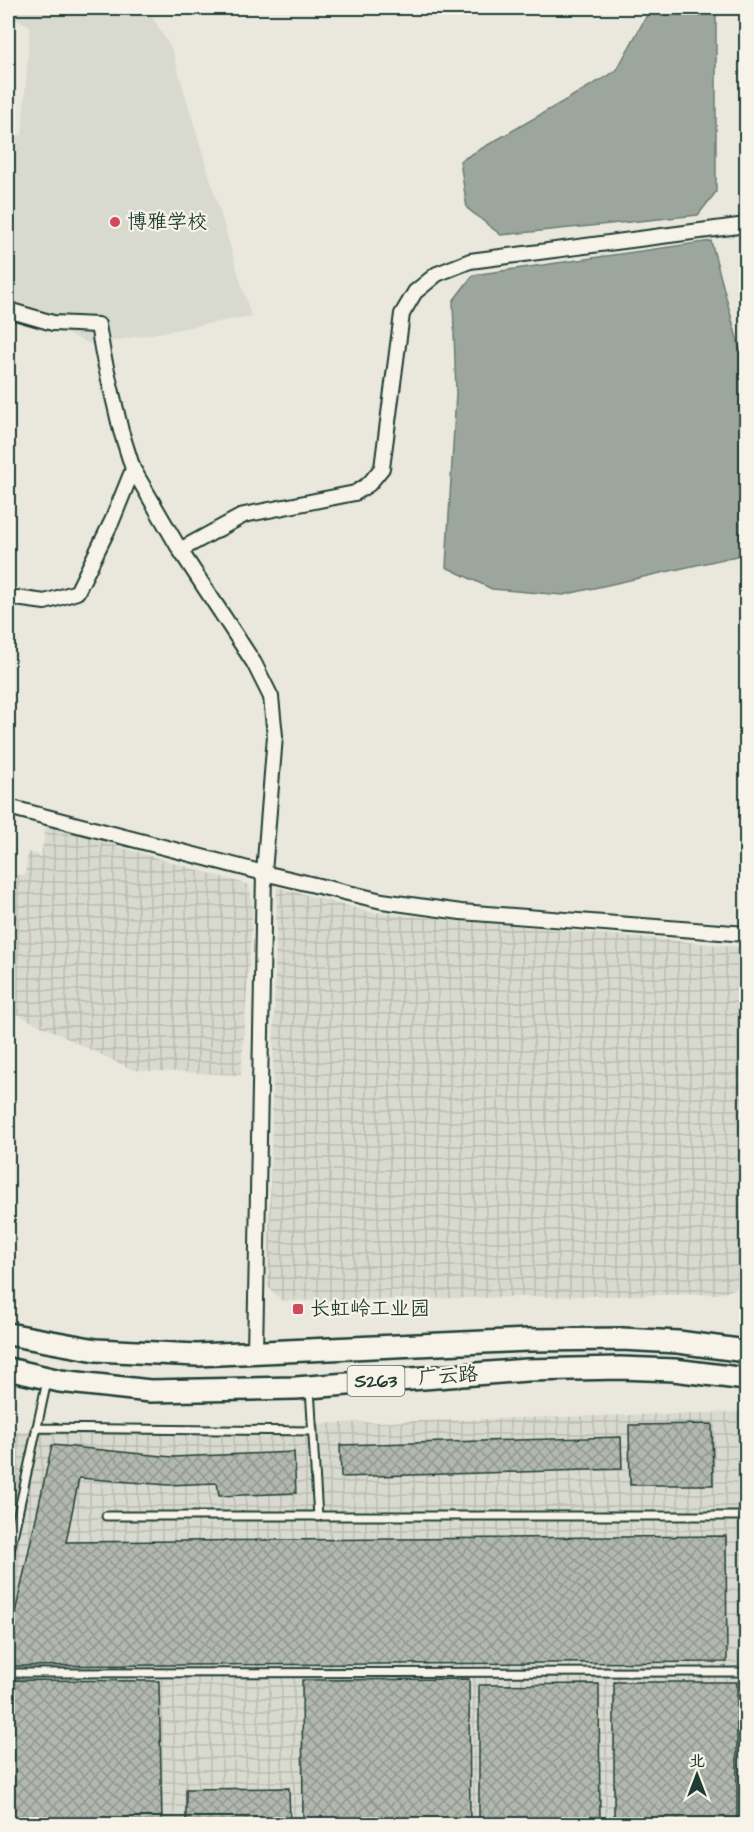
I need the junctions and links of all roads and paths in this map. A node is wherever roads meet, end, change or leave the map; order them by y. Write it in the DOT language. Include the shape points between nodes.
graph roads {
  1 [pos="747,225"];
  2 [pos="8,310"];
  3 [pos="133,469"];
  4 [pos="180,550"];
  5 [pos="8,597"];
  6 [pos="8,807"];
  7 [pos="264,873"];
  8 [pos="747,934"];
  9 [pos="8,1334"];
  10 [pos="747,1350"];
  11 [pos="255,1352"];
  12 [pos="8,1369"];
  13 [pos="47,1378"];
  14 [pos="747,1379"];
  15 [pos="310,1386"];
  16 [pos="36,1428"];
  17 [pos="313,1431"];
  18 [pos="106,1516"];
  19 [pos="747,1516"];
  20 [pos="318,1517"];
  21 [pos="8,1560"];
  22 [pos="747,1671"];
  23 [pos="8,1673"];
  1 -- 4 [label="street" via="470,261 437,274 415,292 402,314 382,468 369,484 355,493 244,515"];
  2 -- 3 [label="street" via="53,323 98,325 118,420"];
  3 -- 4 [label="street"];
  3 -- 5 [label="street" via="77,592 45,602"];
  4 -- 7 [label="street" via="254,663 271,697 275,736"];
  6 -- 7 [label="street"];
  7 -- 8 [label="street" via="382,901 461,912"];
  7 -- 11 [label="street"];
  9 -- 11 [label="main road, 广云路 / S263" via="96,1350 197,1355"];
  10 -- 11 [label="main road, 广云路 / S263" via="622,1339"];
  12 -- 13 [label="main road, 广云路 / S263"];
  13 -- 15 [label="main road, 广云路 / S263" via="150,1391"];
  13 -- 16 [label="lane"];
  14 -- 15 [label="main road, 广云路 / S263" via="620,1368 527,1370"];
  15 -- 17 [label="lane"];
  16 -- 17 [label="lane"];
  16 -- 21 [label="lane"];
  17 -- 20 [label="lane"];
  18 -- 20 [label="lane"];
  19 -- 20 [label="lane"];
  22 -- 23 [label="lane"];
}
